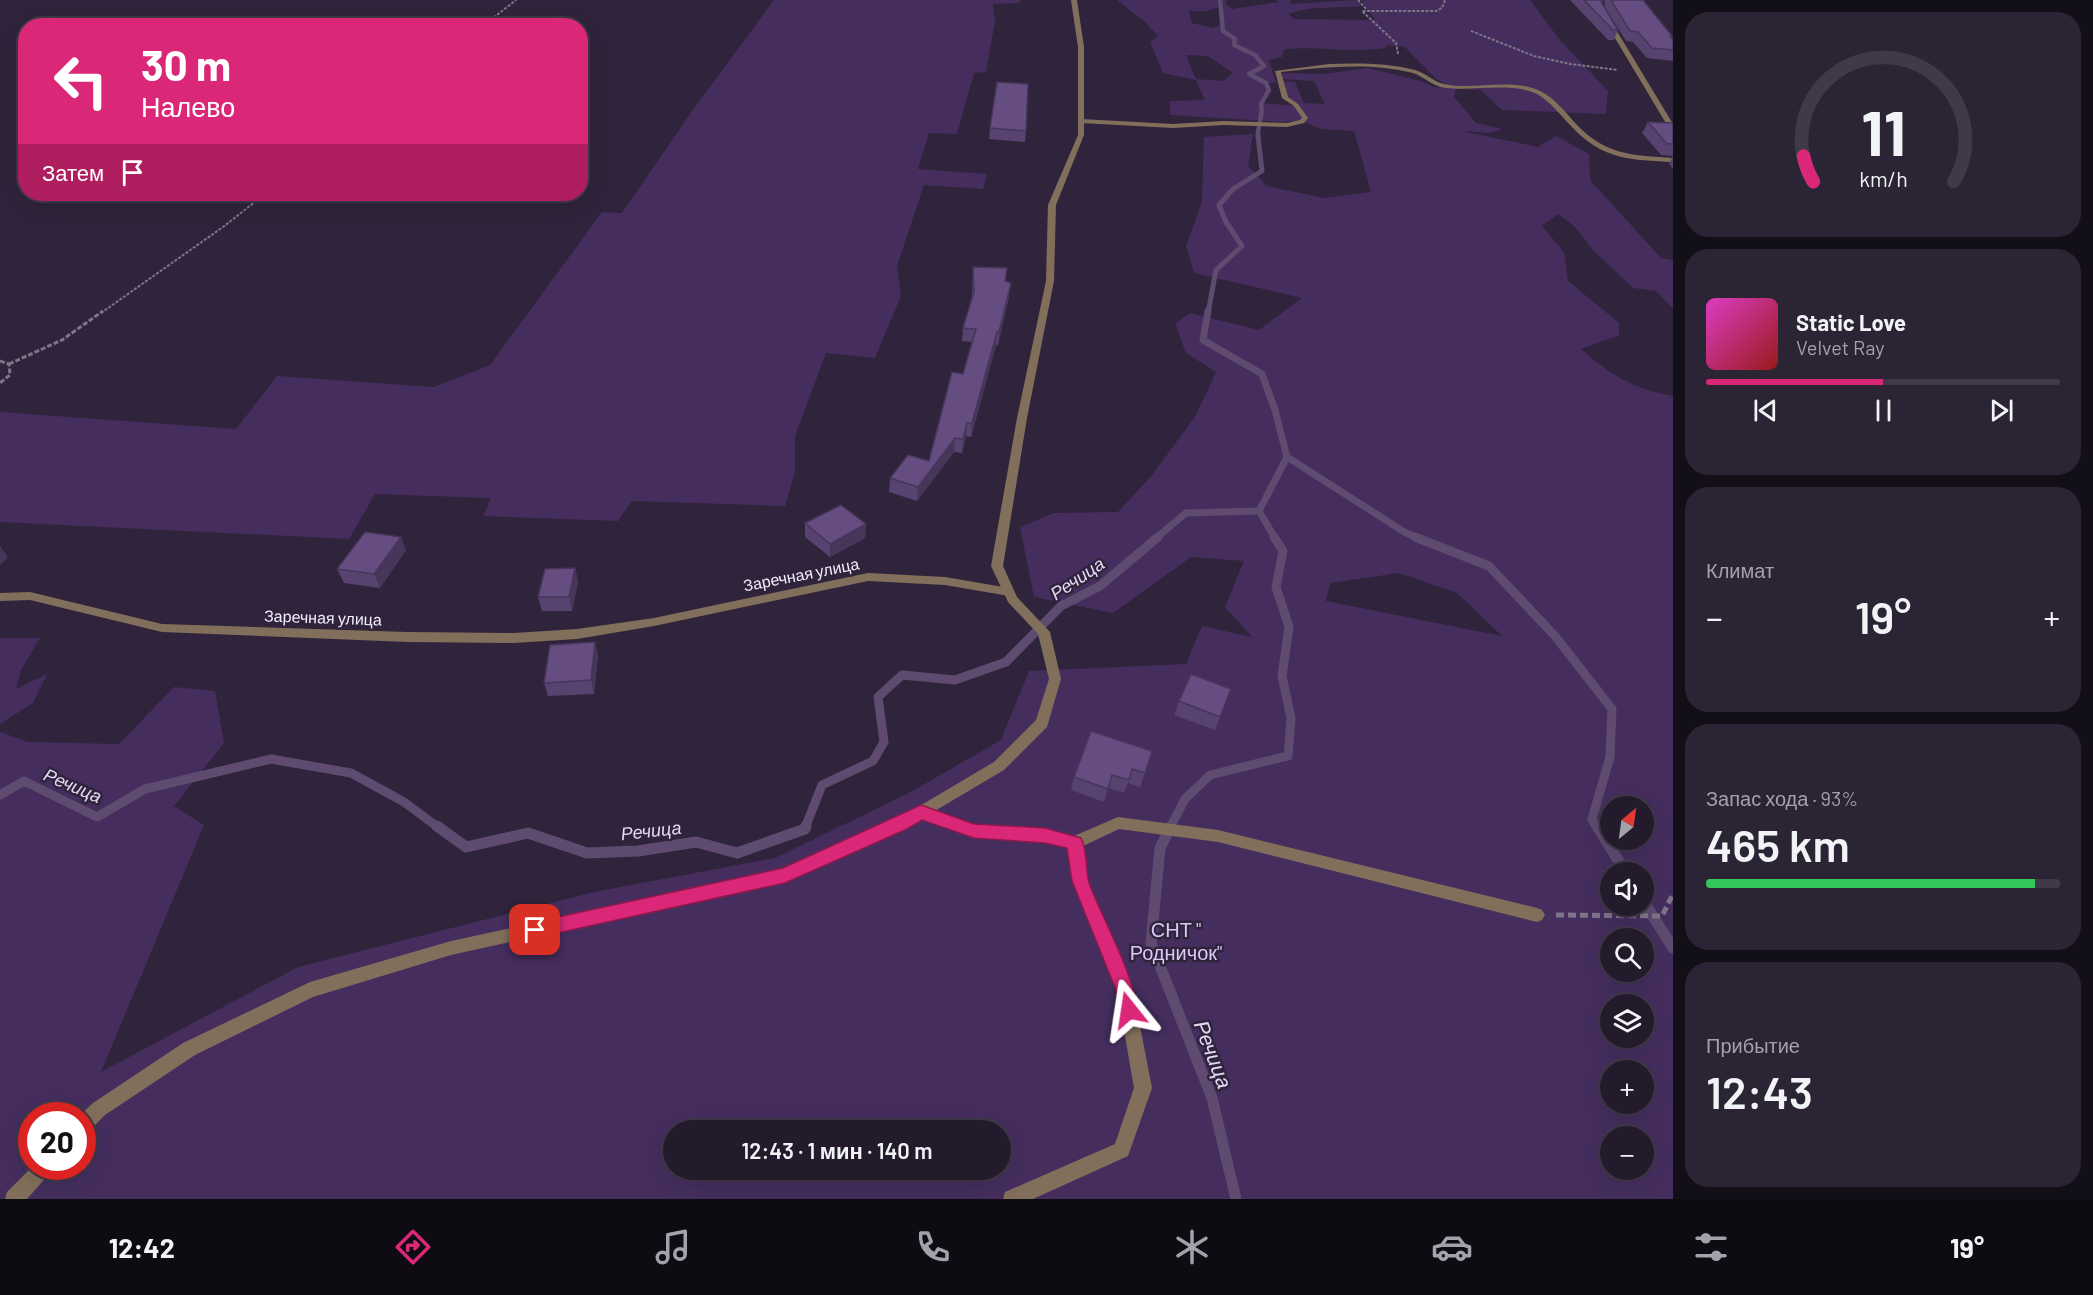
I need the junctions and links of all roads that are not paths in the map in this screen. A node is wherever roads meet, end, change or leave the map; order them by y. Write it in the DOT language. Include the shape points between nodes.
graph roads {
  1 [pos="1074,0"];
  2 [pos="1599,0"];
  3 [pos="1081,121"];
  4 [pos="1673,130"];
  5 [pos="1673,160"];
  6 [pos="1009,592"];
  7 [pos="0,597"];
  8 [pos="921,812"];
  9 [pos="1075,843"];
  10 [pos="1537,915"];
  11 [pos="96,1112"];
  12 [pos="32,1180"];
  13 [pos="14,1199"];
  14 [pos="1012,1199"];
  1 -- 3 [label="street" via="1081,47"];
  2 -- 4 [label="street" via="1600,8"];
  3 -- 5 [label="street" via="1173,126 1302,123 1305,118 1285,98 1278,71 1357,65 1416,72 1443,86 1538,92 1595,145 1624,156"];
  3 -- 6 [label="street" via="1081,135 1052,205 1050,281 997,566"];
  6 -- 7 [label="street, Заречная улица" via="945,581 868,577 654,622 577,634 514,638 162,628 30,596"];
  6 -- 8 [label="street" via="1044,632 1055,679 1042,723 999,766"];
  8 -- 9 [label="street" via="974,831 1045,835"];
  8 -- 11 [label="street" via="785,875 451,948 310,990 189,1049"];
  9 -- 10 [label="street" via="1118,823 1218,836"];
  9 -- 14 [label="street" via="1080,881 1125,990 1143,1088 1122,1150"];
  12 -- 13 [label="street"];
}
